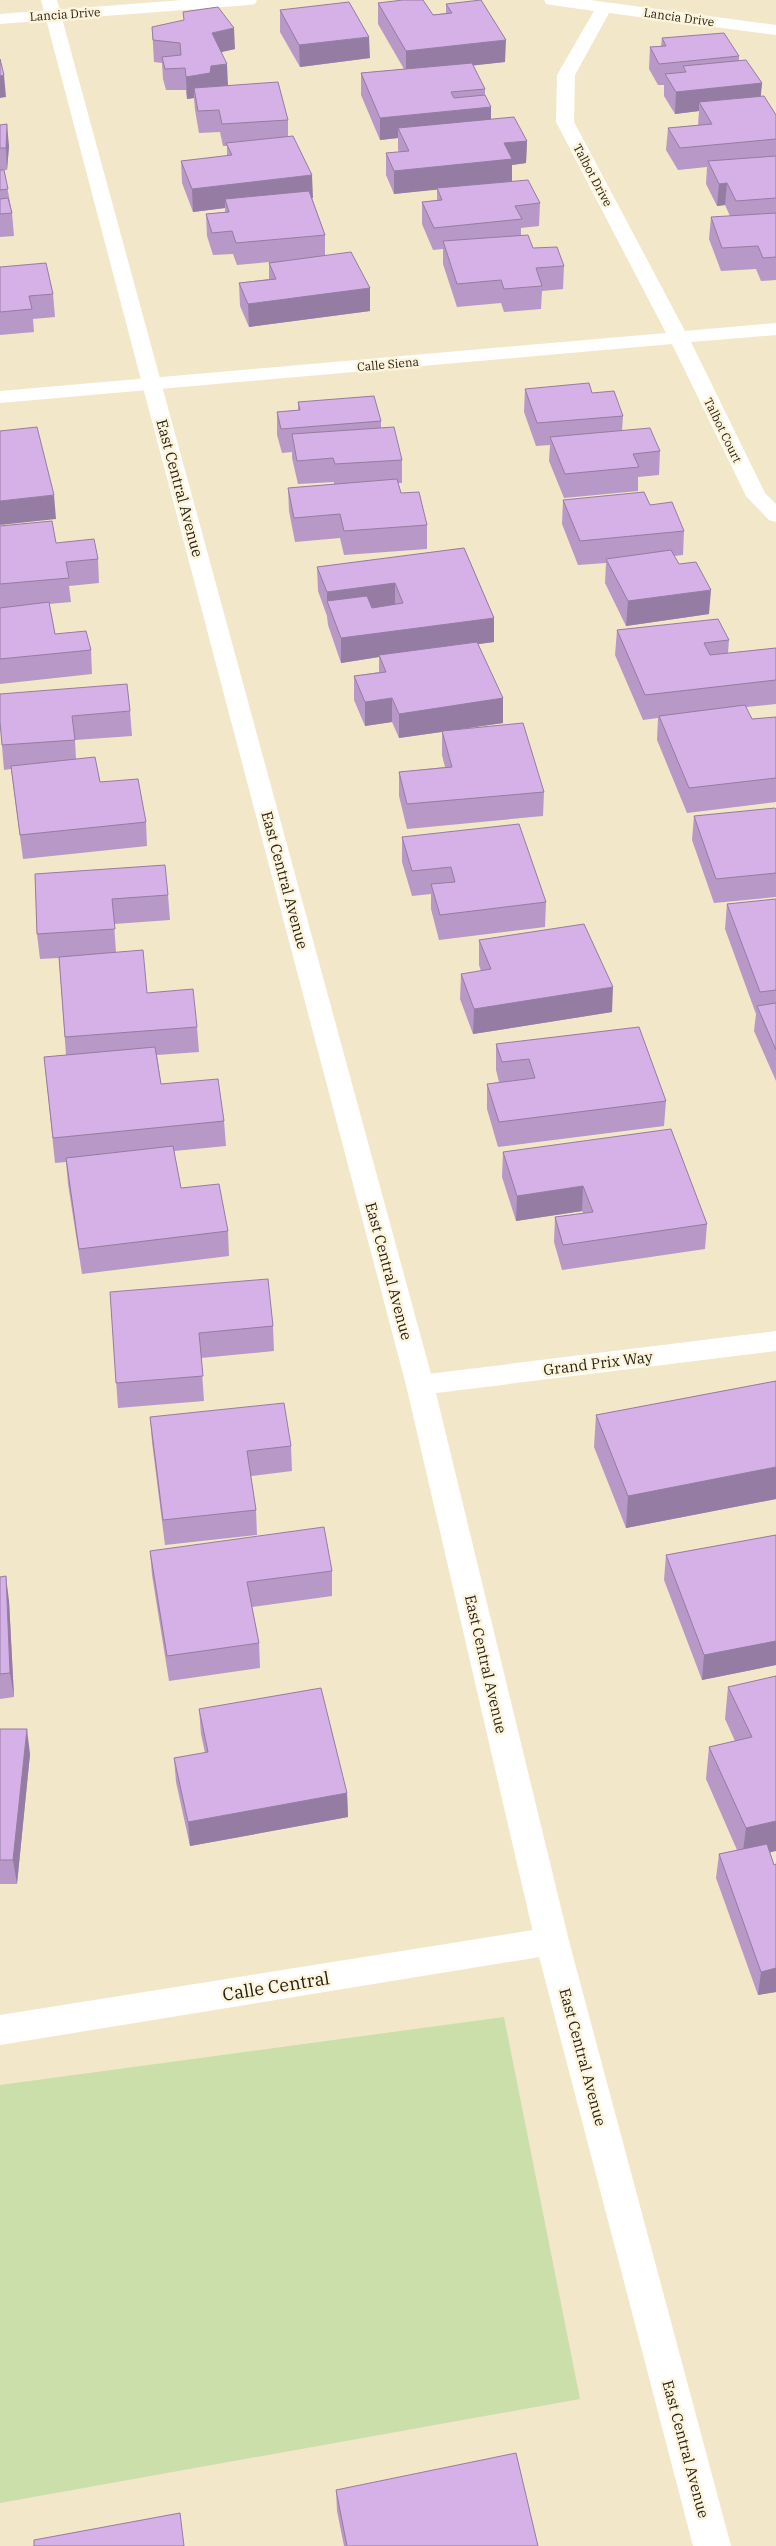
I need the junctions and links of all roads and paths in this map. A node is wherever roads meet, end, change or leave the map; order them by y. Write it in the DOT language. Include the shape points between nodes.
graph roads {
  1 [pos="249,0"];
  2 [pos="552,0"];
  3 [pos="604,7"];
  4 [pos="51,8"];
  5 [pos="0,19"];
  6 [pos="776,30"];
  7 [pos="776,329"];
  8 [pos="679,338"];
  9 [pos="152,384"];
  10 [pos="0,397"];
  11 [pos="776,516"];
  12 [pos="776,1341"];
  13 [pos="420,1385"];
  14 [pos="552,1941"];
  15 [pos="0,2030"];
  16 [pos="712,2546"];
  1 -- 4 [label="street, Lancia Drive"];
  2 -- 3 [label="street, Lancia Drive"];
  3 -- 6 [label="street, Lancia Drive"];
  3 -- 8 [label="street, Talbot Drive" via="566,75 565,122"];
  4 -- 5 [label="street, Lancia Drive"];
  4 -- 9 [label="street, East Central Avenue"];
  7 -- 8 [label="street, Calle Siena"];
  8 -- 9 [label="street, Calle Siena"];
  8 -- 11 [label="street, Talbot Court" via="756,496"];
  9 -- 10 [label="street, Calle Siena"];
  9 -- 13 [label="street, East Central Avenue"];
  12 -- 13 [label="street, Grand Prix Way"];
  13 -- 14 [label="street, East Central Avenue"];
  14 -- 15 [label="street, Calle Central"];
  14 -- 16 [label="street, East Central Avenue"];
}
